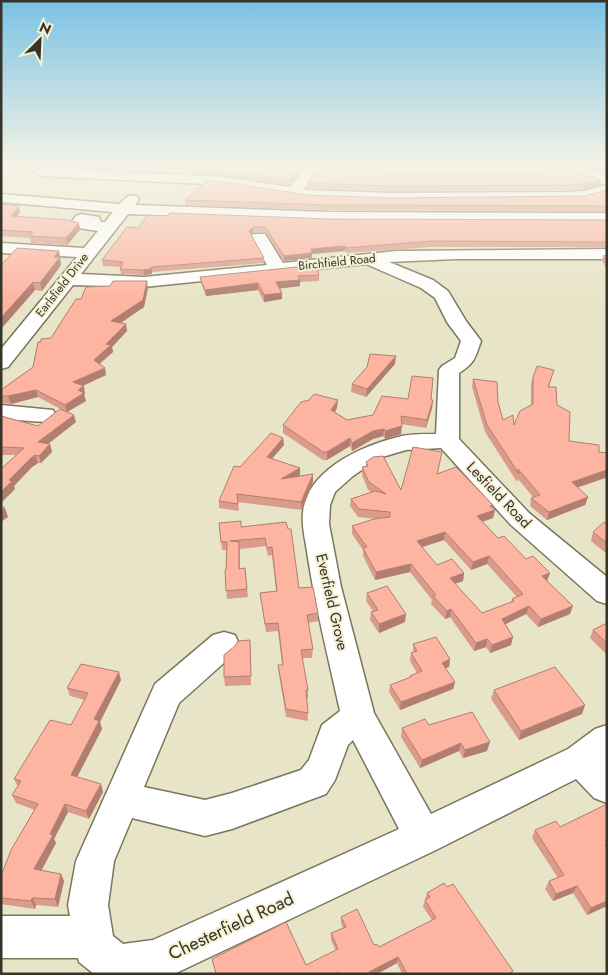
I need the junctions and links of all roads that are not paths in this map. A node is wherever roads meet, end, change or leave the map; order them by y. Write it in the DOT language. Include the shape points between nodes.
graph roads {
  1 [pos="124,212"];
  2 [pos="199,212"];
  3 [pos="607,218"];
  4 [pos="90,225"];
  5 [pos="110,227"];
  6 [pos="260,237"];
  7 [pos="1,248"];
  8 [pos="88,253"];
  9 [pos="607,254"];
  10 [pos="365,258"];
  11 [pos="277,268"];
  12 [pos="67,279"];
  13 [pos="1,363"];
  14 [pos="1,412"];
  15 [pos="45,415"];
  16 [pos="447,440"];
  17 [pos="607,593"];
  18 [pos="224,644"];
  19 [pos="358,716"];
  20 [pos="594,750"];
  21 [pos="607,786"];
  22 [pos="122,798"];
  23 [pos="423,837"];
  24 [pos="1,937"];
  25 [pos="92,937"];
  1 -- 5 [label="street, Earlsfield Drive"];
  2 -- 3 [label="street" via="388,218"];
  4 -- 5 [label="street"];
  5 -- 8 [label="street, Earlsfield Drive"];
  6 -- 11 [label="street"];
  7 -- 8 [label="street"];
  8 -- 12 [label="street, Earlsfield Drive"];
  9 -- 10 [label="street, Birchfield Road"];
  10 -- 11 [label="street, Birchfield Road"];
  10 -- 16 [label="street" via="427,284 442,295 471,341 464,361 449,370"];
  11 -- 12 [label="street, Birchfield Road" via="144,282"];
  12 -- 13 [label="street, Earlsfield Drive"];
  14 -- 15 [label="street"];
  16 -- 17 [label="street, Lesfield Road" via="520,519"];
  16 -- 19 [label="street, Everfield Grove" via="404,443 371,453 324,488 317,505 316,524 327,587"];
  18 -- 22 [label="street, Chesterfield Road" via="166,694"];
  19 -- 22 [label="street" via="334,736 323,769 313,782 232,811 205,818"];
  19 -- 23 [label="street, Everfield Grove"];
  20 -- 21 [label="street"];
  20 -- 23 [label="street, Chesterfield Road"];
  22 -- 25 [label="street, Chesterfield Road" via="95,861 88,905"];
  23 -- 25 [label="street, Chesterfield Road" via="155,961 117,966 94,947"];
  24 -- 25 [label="street"];
}
